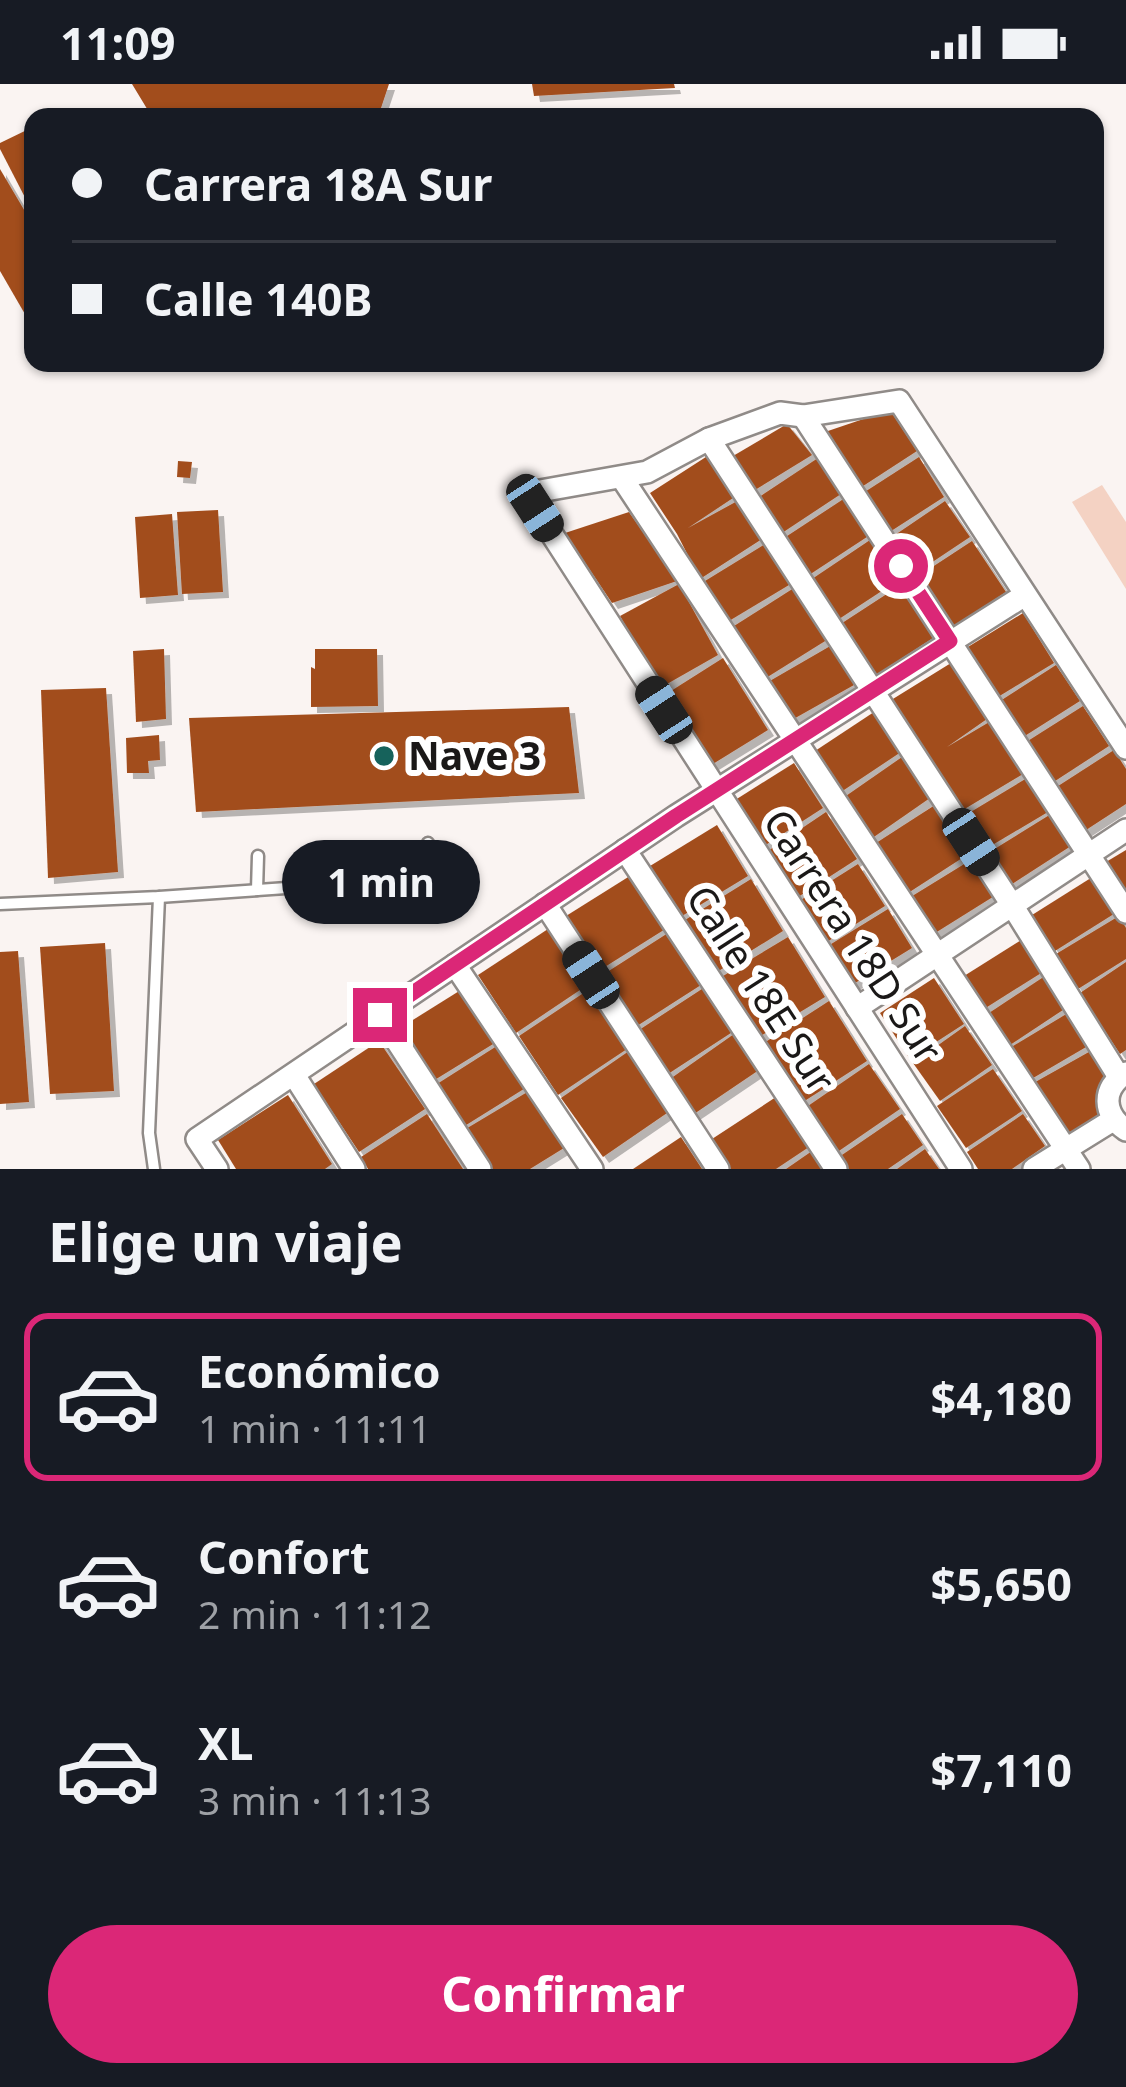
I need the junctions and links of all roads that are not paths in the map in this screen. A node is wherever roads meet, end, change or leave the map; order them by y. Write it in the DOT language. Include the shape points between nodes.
graph roads {
  1 [pos="803,416"];
  2 [pos="709,439"];
  3 [pos="622,478"];
  4 [pos="1025,595"];
  5 [pos="950,641"];
  6 [pos="872,690"];
  7 [pos="794,739"];
  8 [pos="1126,748"];
  9 [pos="716,790"];
  10 [pos="1126,830"];
  11 [pos="428,843"];
  12 [pos="364,848"];
  13 [pos="313,850"];
  14 [pos="625,850"];
  15 [pos="1089,854"];
  16 [pos="258,856"];
  17 [pos="367,882"];
  18 [pos="313,886"];
  19 [pos="257,890"];
  20 [pos="159,897"];
  21 [pos="0,904"];
  22 [pos="544,904"];
  23 [pos="1012,905"];
  24 [pos="1126,911"];
  25 [pos="936,955"];
  26 [pos="454,964"];
  27 [pos="857,1008"];
  28 [pos="380,1015"];
  29 [pos="294,1075"];
  30 [pos="1122,1075"];
  31 [pos="1119,1125"];
  32 [pos="1067,1149"];
  33 [pos="154,1169"];
  34 [pos="217,1169"];
  35 [pos="355,1169"];
  36 [pos="480,1169"];
  37 [pos="592,1169"];
  38 [pos="718,1169"];
  39 [pos="836,1169"];
  40 [pos="962,1169"];
  41 [pos="1034,1169"];
  42 [pos="1079,1169"];
  1 -- 2 [label="street" via="780,413"];
  1 -- 4 [label="street" via="899,401"];
  1 -- 5 [label="street"];
  2 -- 3 [label="street"];
  2 -- 6 [label="street"];
  3 -- 7 [label="street"];
  3 -- 9 [label="street, Carrera 18D Sur" via="540,491 535,508"];
  4 -- 5 [label="street"];
  4 -- 8 [label="street"];
  5 -- 6 [label="street"];
  5 -- 15 [label="street"];
  6 -- 7 [label="street"];
  6 -- 23 [label="street"];
  7 -- 9 [label="street"];
  7 -- 25 [label="street"];
  9 -- 14 [label="street"];
  9 -- 27 [label="street, Carrera 18D Sur"];
  10 -- 15 [label="street"];
  11 -- 17 [label="lane" via="430,878"];
  12 -- 17 [label="lane"];
  13 -- 18 [label="lane"];
  14 -- 22 [label="street"];
  14 -- 39 [label="street, Calle 18E Sur"];
  15 -- 23 [label="street"];
  15 -- 24 [label="street"];
  16 -- 19 [label="lane"];
  17 -- 18 [label="lane"];
  18 -- 19 [label="lane"];
  19 -- 20 [label="lane"];
  20 -- 21 [label="lane"];
  20 -- 33 [label="lane" via="148,1133"];
  22 -- 26 [label="street"];
  22 -- 38 [label="street"];
  23 -- 25 [label="street"];
  23 -- 30 [label="street"];
  25 -- 27 [label="street"];
  25 -- 32 [label="street"];
  26 -- 28 [label="street"];
  26 -- 37 [label="street"];
  27 -- 40 [label="street, Carrera 18D Sur"];
  28 -- 29 [label="street"];
  28 -- 36 [label="street"];
  29 -- 34 [label="street" via="196,1139"];
  29 -- 35 [label="street"];
  30 -- 31 [label="street" via="1107,1097"];
  31 -- 32 [label="street"];
  32 -- 41 [label="street"];
  32 -- 42 [label="street"];
}
